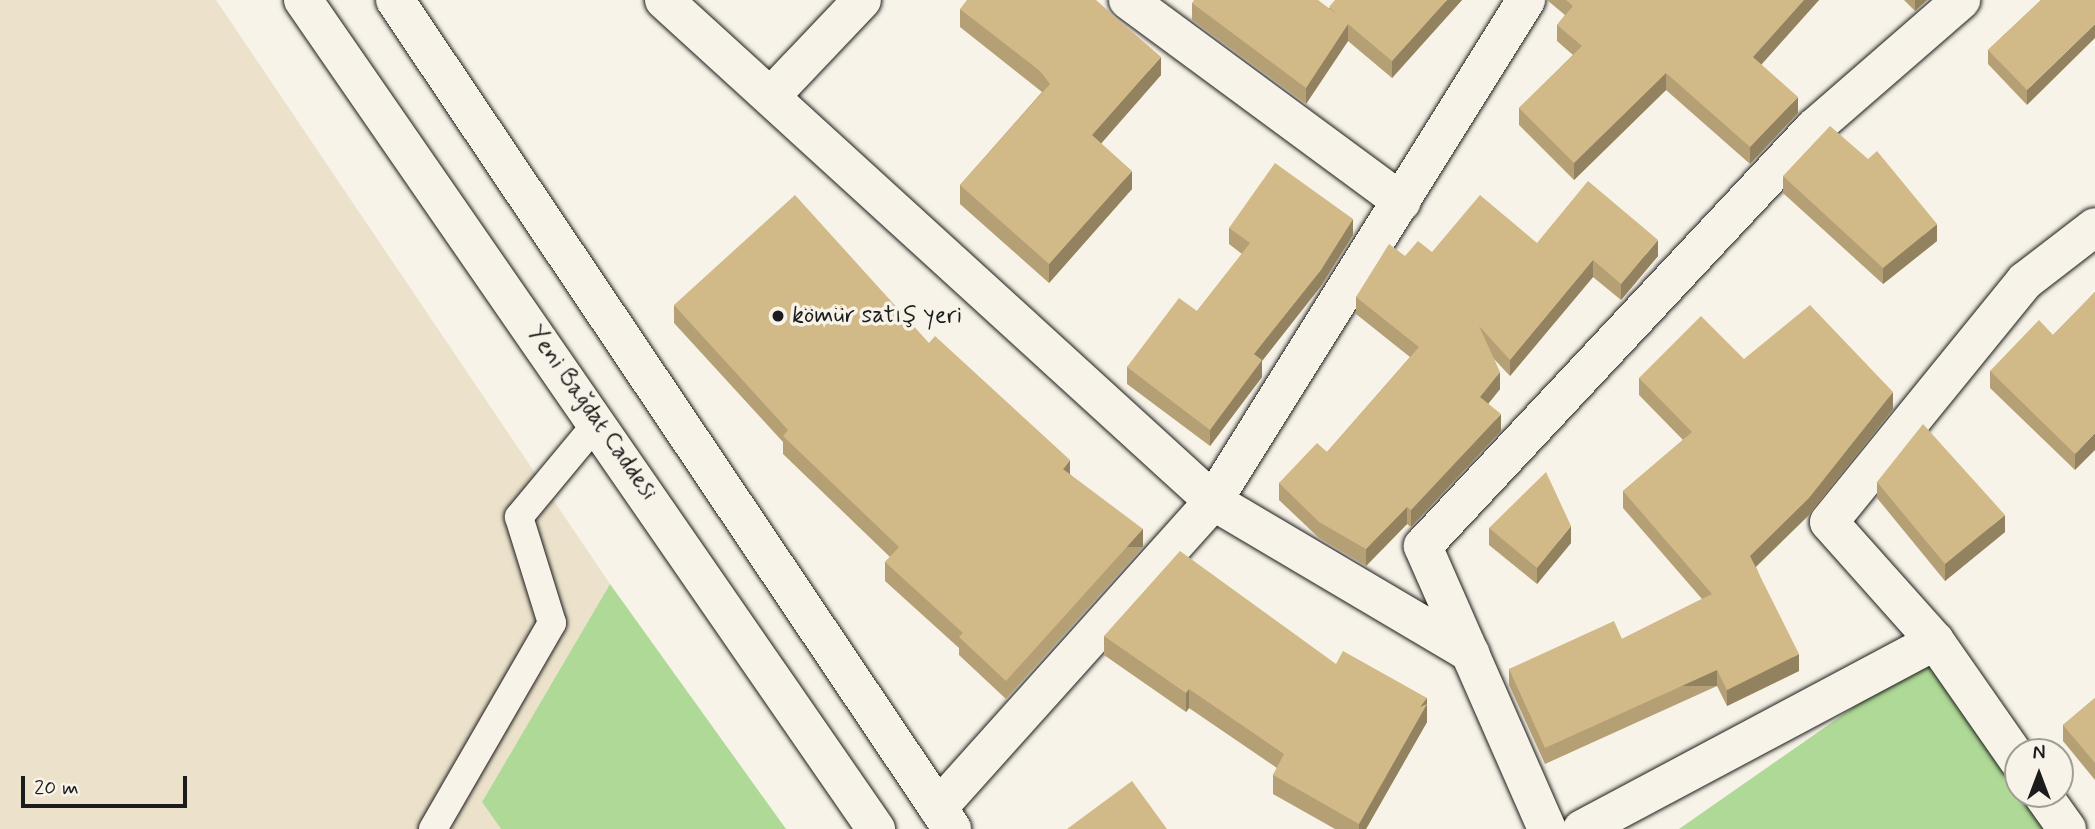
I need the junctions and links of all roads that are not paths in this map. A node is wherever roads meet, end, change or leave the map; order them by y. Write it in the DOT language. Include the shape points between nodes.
graph roads {
  1 [pos="303,0"];
  2 [pos="395,0"];
  3 [pos="664,0"];
  4 [pos="862,0"];
  5 [pos="1128,0"];
  6 [pos="1526,0"];
  7 [pos="1961,0"];
  8 [pos="771,96"];
  9 [pos="1402,202"];
  10 [pos="2095,227"];
  11 [pos="598,422"];
  12 [pos="1213,501"];
  13 [pos="1935,641"];
  14 [pos="1469,653"];
  15 [pos="2004,740"];
  16 [pos="2052,808"];
  17 [pos="945,819"];
  18 [pos="433,829"];
  19 [pos="876,829"];
  20 [pos="1547,829"];
  21 [pos="1582,829"];
  22 [pos="2067,829"];
  1 -- 11 [label="street, Yeni Bağdat Caddesi"];
  2 -- 17 [label="street"];
  3 -- 8 [label="street"];
  4 -- 8 [label="street"];
  5 -- 9 [label="street"];
  6 -- 9 [label="street"];
  7 -- 14 [label="street" via="1814,128 1423,546"];
  8 -- 12 [label="street"];
  9 -- 12 [label="street"];
  10 -- 13 [label="street" via="2025,281 1829,522"];
  11 -- 18 [label="lane" via="519,517 552,623"];
  11 -- 19 [label="street, Yeni Bağdat Caddesi"];
  12 -- 14 [label="street"];
  12 -- 17 [label="street"];
  13 -- 15 [label="street"];
  13 -- 21 [label="street"];
  14 -- 20 [label="street"];
  16 -- 22 [label="street"];
}
